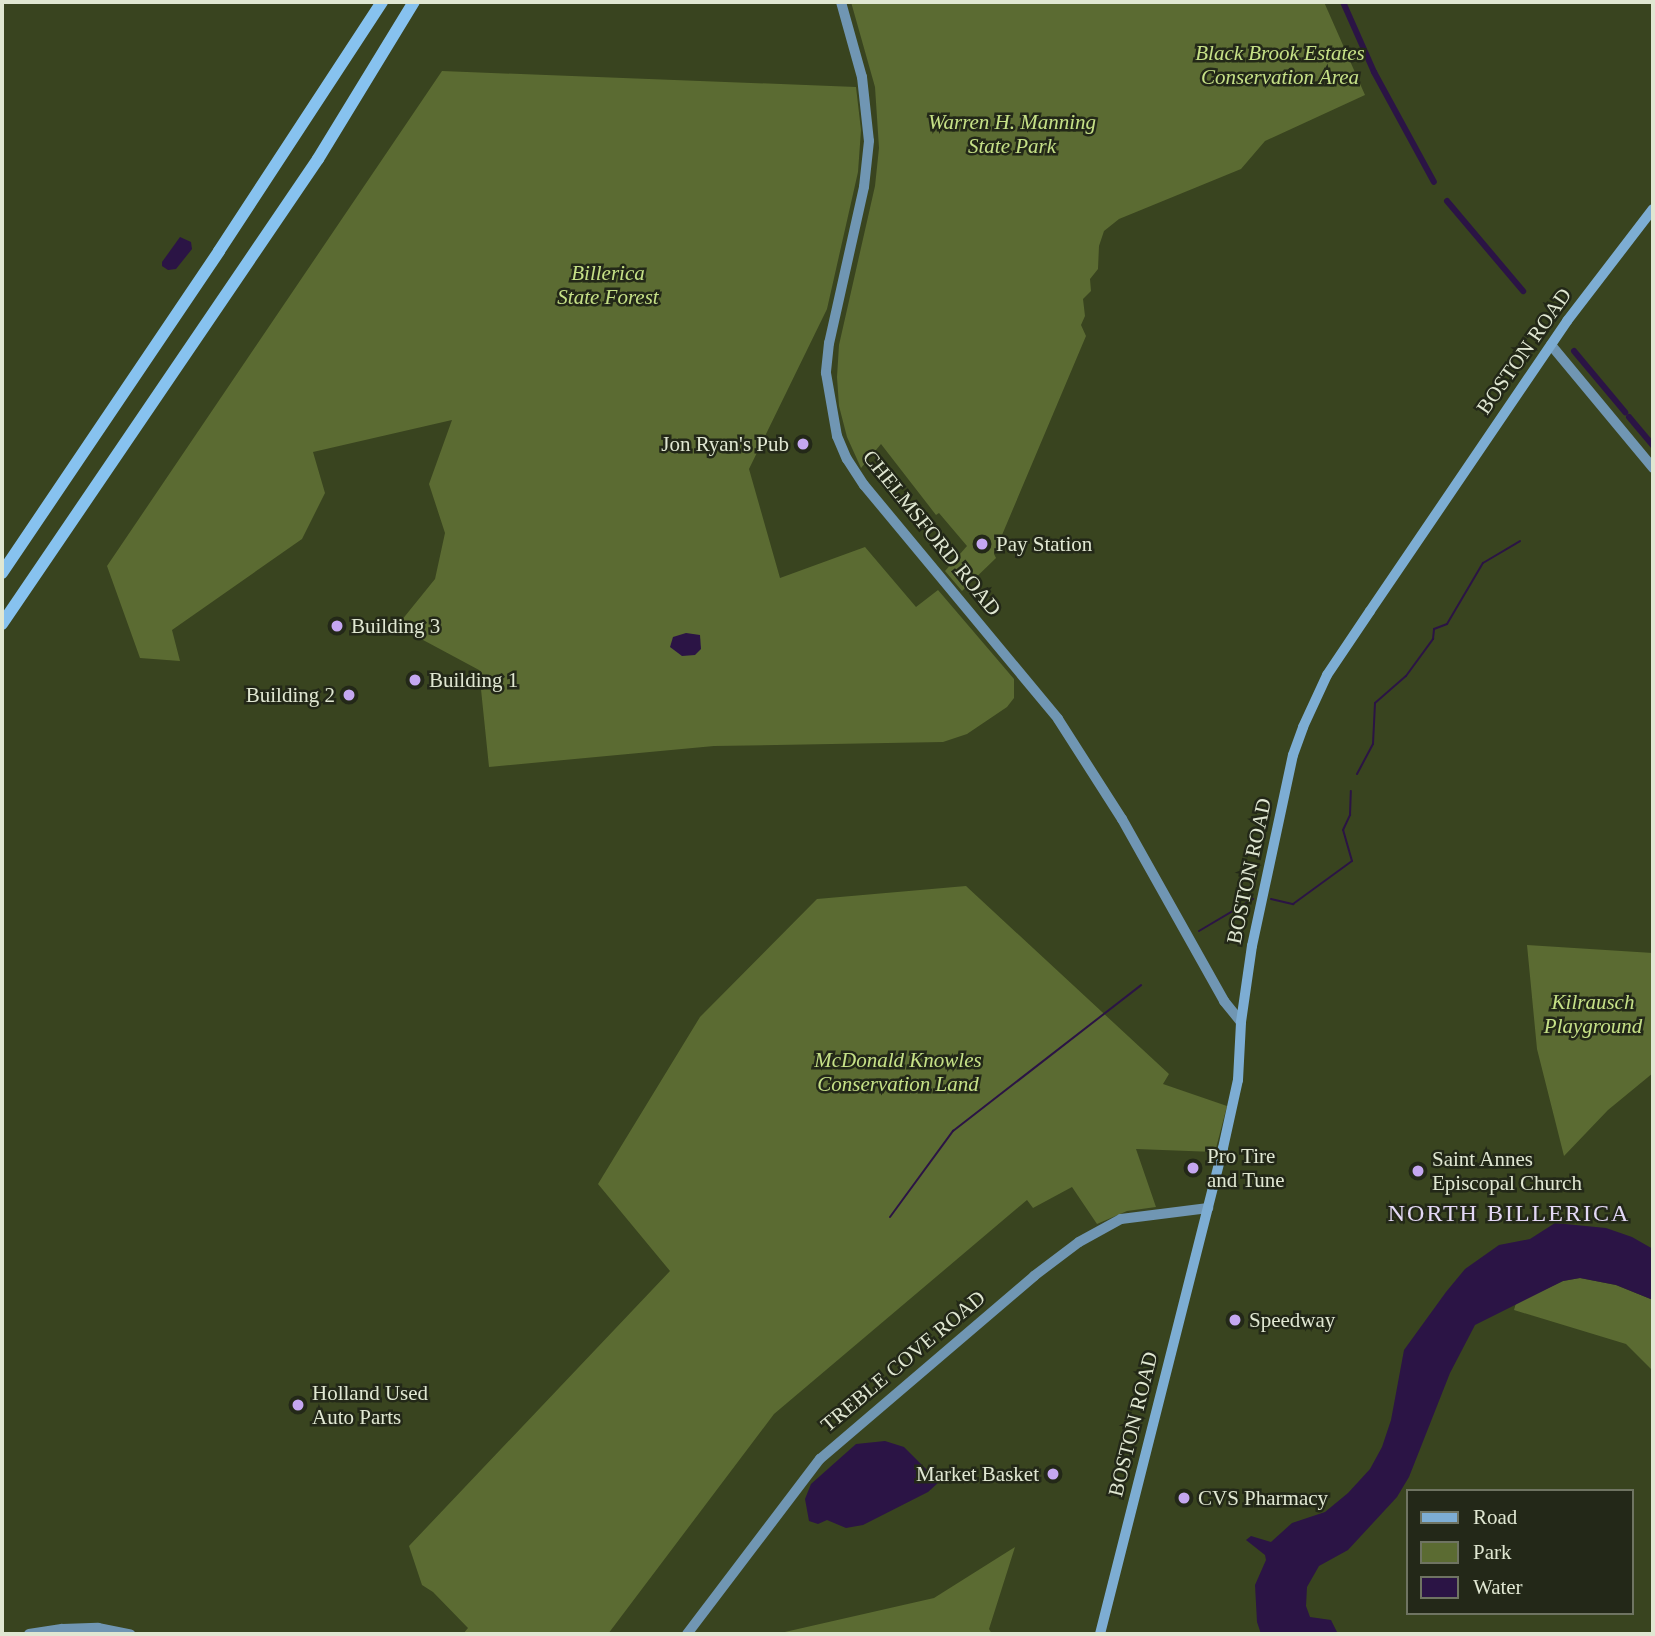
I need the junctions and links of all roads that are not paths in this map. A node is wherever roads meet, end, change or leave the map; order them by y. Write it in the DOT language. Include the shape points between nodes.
graph roads {
  1 [pos="382,2"];
  2 [pos="414,2"];
  3 [pos="841,2"];
  4 [pos="1653,209"];
  5 [pos="1551,345"];
  6 [pos="1653,468"];
  7 [pos="2,573"];
  8 [pos="2,624"];
  9 [pos="1241,1023"];
  10 [pos="1208,1208"];
  11 [pos="29,1634"];
  12 [pos="130,1634"];
  13 [pos="687,1634"];
  14 [pos="1100,1634"];
  1 -- 7 [label="highway"];
  2 -- 8 [label="highway" via="318,159"];
  3 -- 9 [label="main road, CHELMSFORD ROAD" via="862,77 869,141 826,373 841,447 864,485 1058,719"];
  4 -- 5 [label="main road, BOSTON ROAD"];
  5 -- 6 [label="main road"];
  5 -- 9 [label="main road, BOSTON ROAD" via="1314,698 1293,755 1252,946"];
  9 -- 10 [label="main road, BOSTON ROAD" via="1238,1080"];
  10 -- 13 [label="main road, TREBLE COVE ROAD" via="1121,1219 1079,1242 1034,1276 820,1458"];
  10 -- 14 [label="main road, BOSTON ROAD"];
  11 -- 12 [label="main road" via="98,1628"];
}
